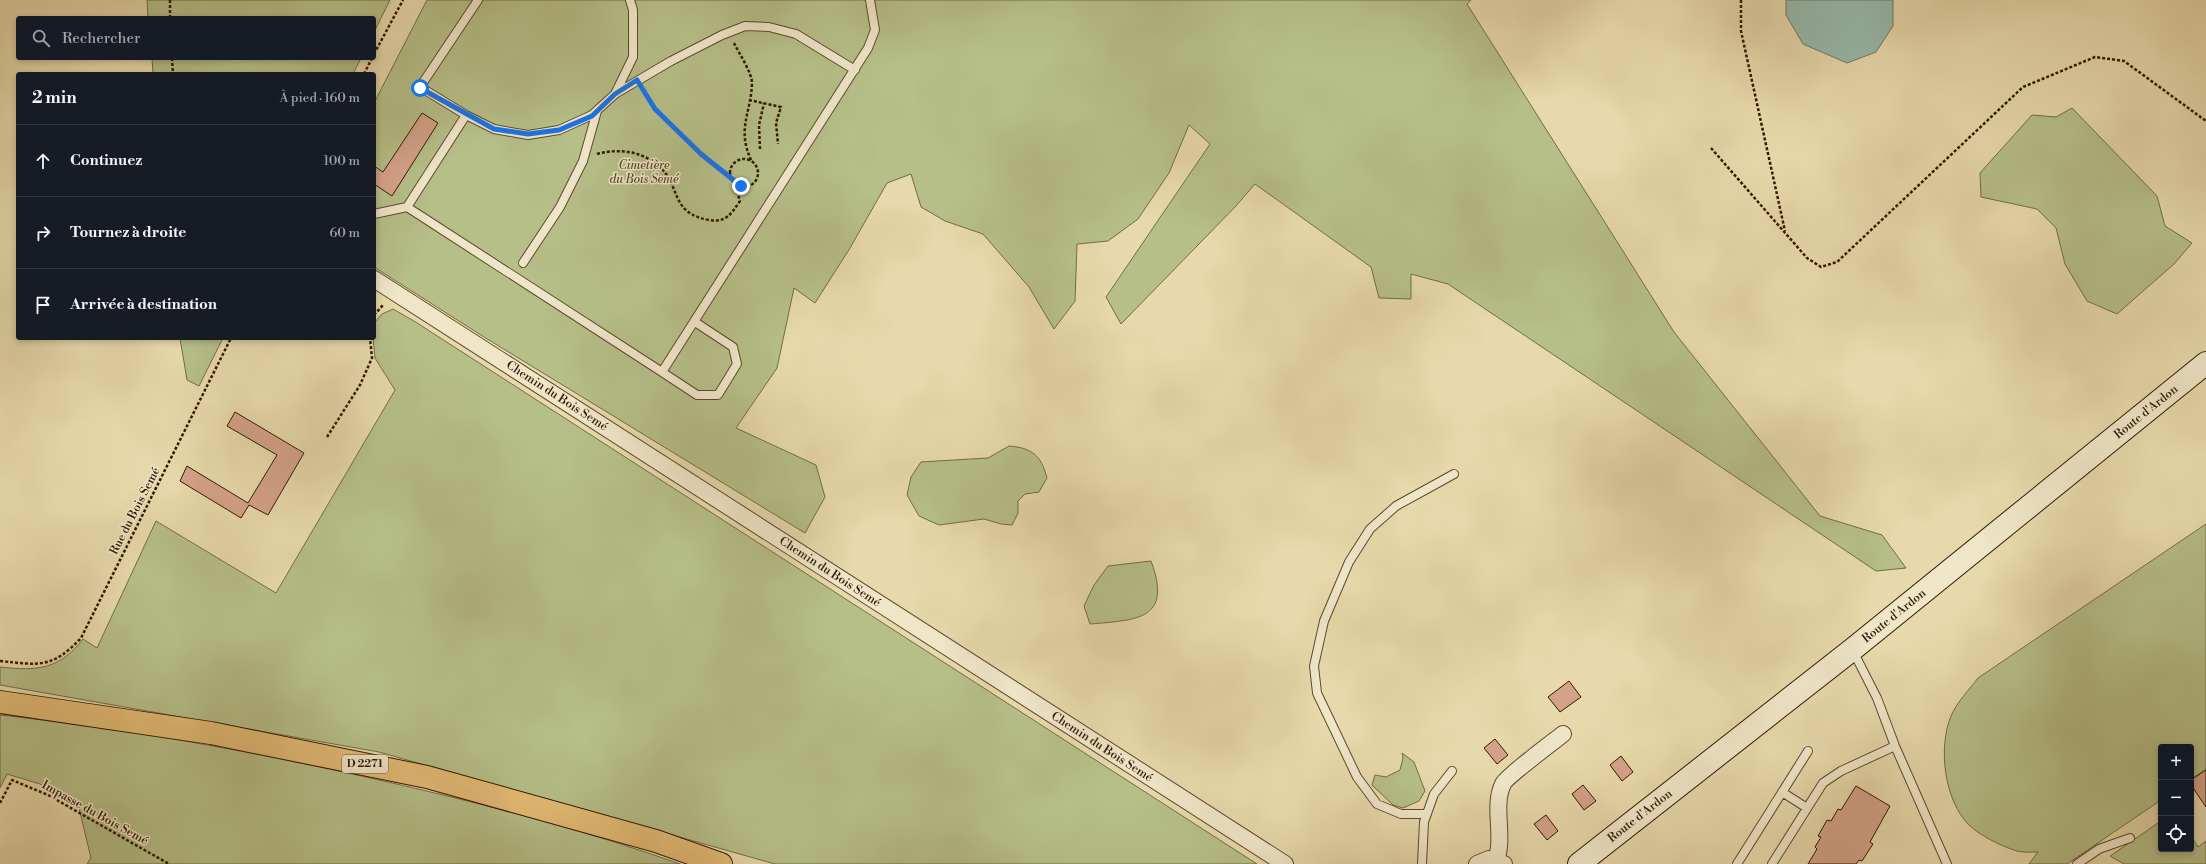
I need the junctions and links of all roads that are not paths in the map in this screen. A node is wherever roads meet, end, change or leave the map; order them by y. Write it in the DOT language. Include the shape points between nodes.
graph roads {
  1 [pos="478,0"];
  2 [pos="630,0"];
  3 [pos="870,0"];
  4 [pos="854,70"];
  5 [pos="615,94"];
  6 [pos="597,110"];
  7 [pos="466,115"];
  8 [pos="407,207"];
  9 [pos="376,214"];
  10 [pos="523,263"];
  11 [pos="376,280"];
  12 [pos="695,322"];
  13 [pos="2206,363"];
  14 [pos="662,372"];
  15 [pos="1454,474"];
  16 [pos="1853,649"];
  17 [pos="0,702"];
  18 [pos="1563,734"];
  19 [pos="1895,746"];
  20 [pos="1808,751"];
  21 [pos="1452,771"];
  22 [pos="1782,792"];
  23 [pos="1807,808"];
  24 [pos="1426,814"];
  25 [pos="2130,838"];
  26 [pos="1500,862"];
  27 [pos="720,864"];
  28 [pos="1285,864"];
  29 [pos="1422,864"];
  30 [pos="1477,864"];
  31 [pos="1579,864"];
  32 [pos="1737,864"];
  33 [pos="1772,864"];
  34 [pos="1947,864"];
  35 [pos="2077,864"];
  1 -- 7 [label="lane" via="420,88"];
  2 -- 5 [label="lane" via="633,10 633,57"];
  3 -- 4 [label="lane" via="875,30"];
  4 -- 5 [label="lane" via="796,34 770,27 745,26 637,80"];
  4 -- 12 [label="lane"];
  5 -- 6 [label="lane"];
  6 -- 7 [label="lane" via="592,116 559,130 528,134 494,129"];
  6 -- 10 [label="lane" via="584,157 560,207"];
  7 -- 8 [label="lane"];
  8 -- 9 [label="lane"];
  8 -- 14 [label="lane"];
  11 -- 28 [label="street, Chemin du Bois Semé"];
  12 -- 14 [label="lane"];
  12 -- 14 [label="lane" via="733,347 737,364 718,395 697,395"];
  13 -- 16 [label="main road, Route d'Ardon"];
  15 -- 24 [label="lane" via="1396,506 1370,529 1350,562 1324,622 1314,666 1317,693 1357,777 1376,804 1401,814"];
  16 -- 19 [label="lane" via="1877,698"];
  16 -- 31 [label="main road, Route d'Ardon"];
  17 -- 27 [label="highway, D 2271" via="211,733 427,777 656,841"];
  18 -- 26 [label="street" via="1503,783 1499,797"];
  19 -- 23 [label="lane" via="1823,783"];
  19 -- 34 [label="lane"];
  20 -- 22 [label="lane"];
  21 -- 24 [label="lane" via="1434,794"];
  22 -- 23 [label="lane"];
  22 -- 32 [label="lane"];
  23 -- 33 [label="lane"];
  24 -- 29 [label="lane"];
  25 -- 35 [label="lane" via="2099,849"];
  26 -- 30 [label="street" via="1489,859"];
}
